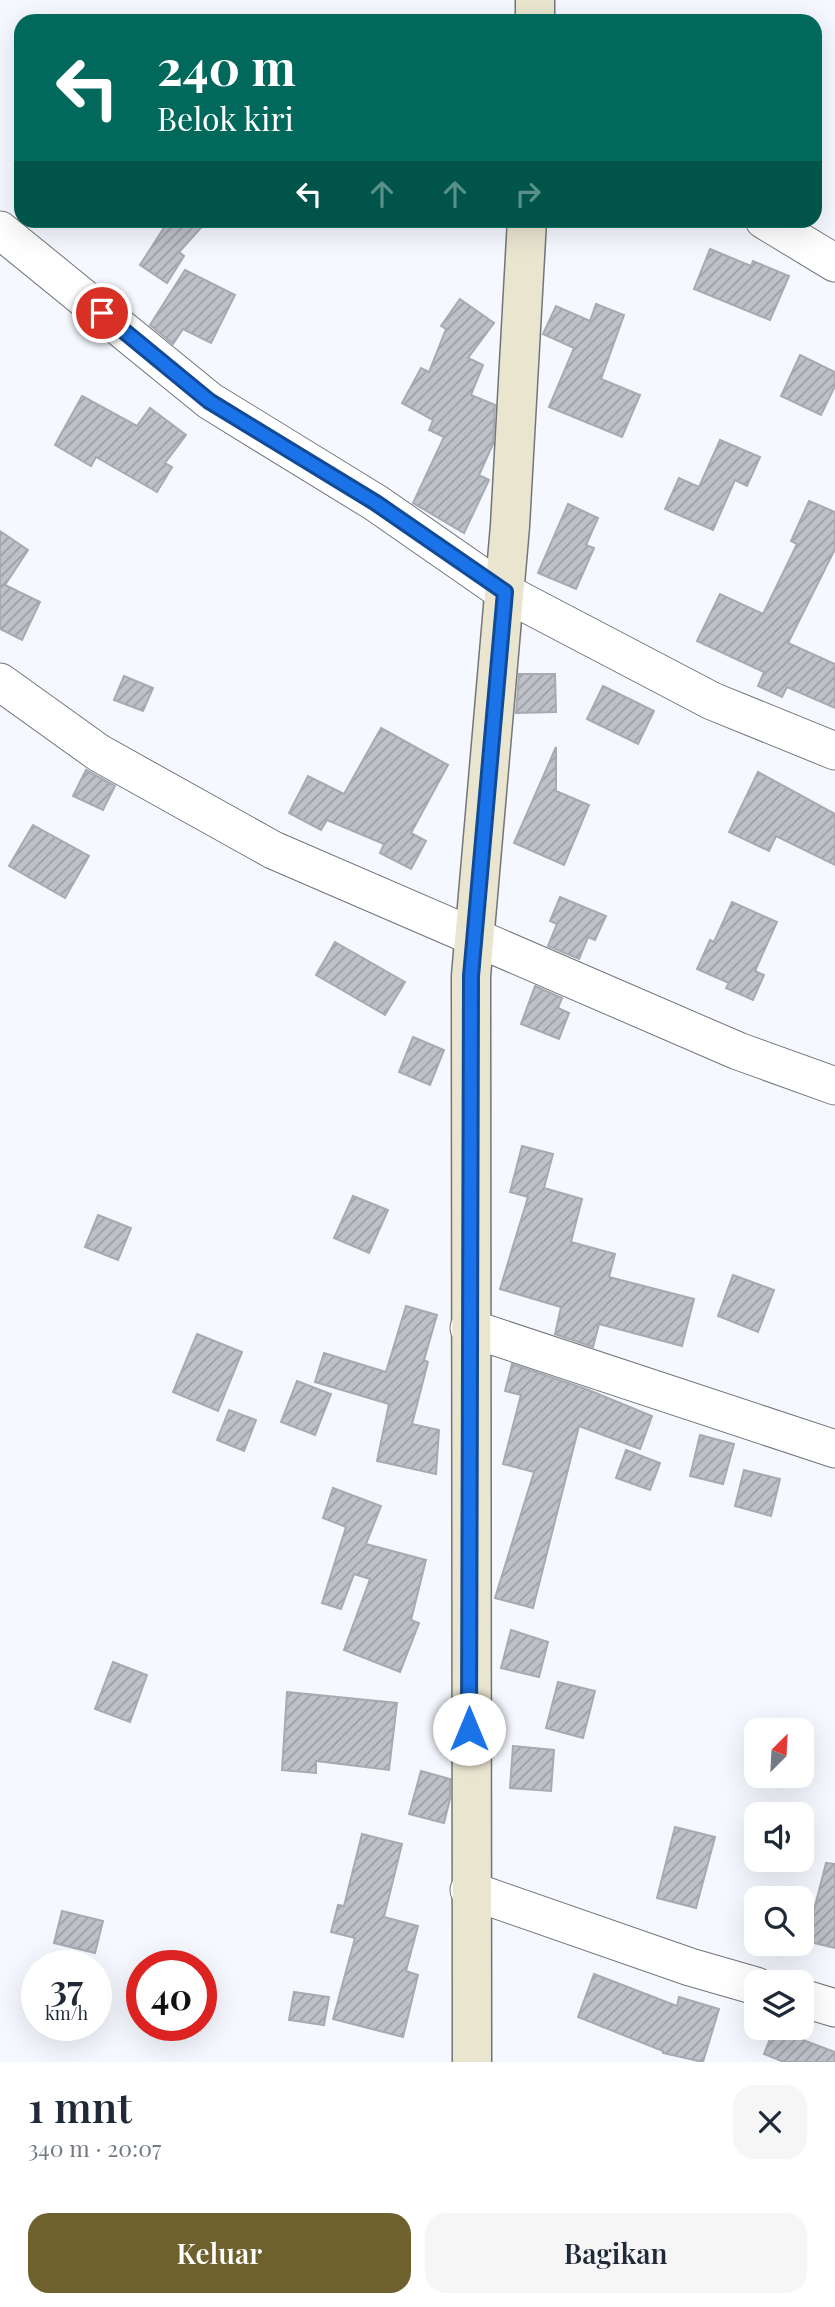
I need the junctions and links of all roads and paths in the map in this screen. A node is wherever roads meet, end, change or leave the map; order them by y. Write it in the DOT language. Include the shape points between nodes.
graph roads {
  1 [pos="527,228"];
  2 [pos="777,228"];
  3 [pos="0,230"];
  4 [pos="835,263"];
  5 [pos="505,592"];
  6 [pos="0,682"];
  7 [pos="835,751"];
  8 [pos="473,935"];
  9 [pos="835,1086"];
  10 [pos="469,1328"];
  11 [pos="835,1449"];
  12 [pos="470,1890"];
  13 [pos="744,1983"];
  14 [pos="814,2002"];
  15 [pos="835,2008"];
  16 [pos="472,2062"];
  1 -- 5 [label="street"];
  2 -- 4 [label="street"];
  3 -- 5 [label="street" via="209,401 376,503"];
  5 -- 7 [label="street" via="712,701"];
  5 -- 8 [label="street"];
  6 -- 8 [label="street" via="99,753 273,850"];
  8 -- 9 [label="street" via="738,1051"];
  8 -- 10 [label="street"];
  10 -- 11 [label="street"];
  10 -- 12 [label="street"];
  12 -- 13 [label="street"];
  12 -- 16 [label="street"];
  14 -- 15 [label="street"];
}
